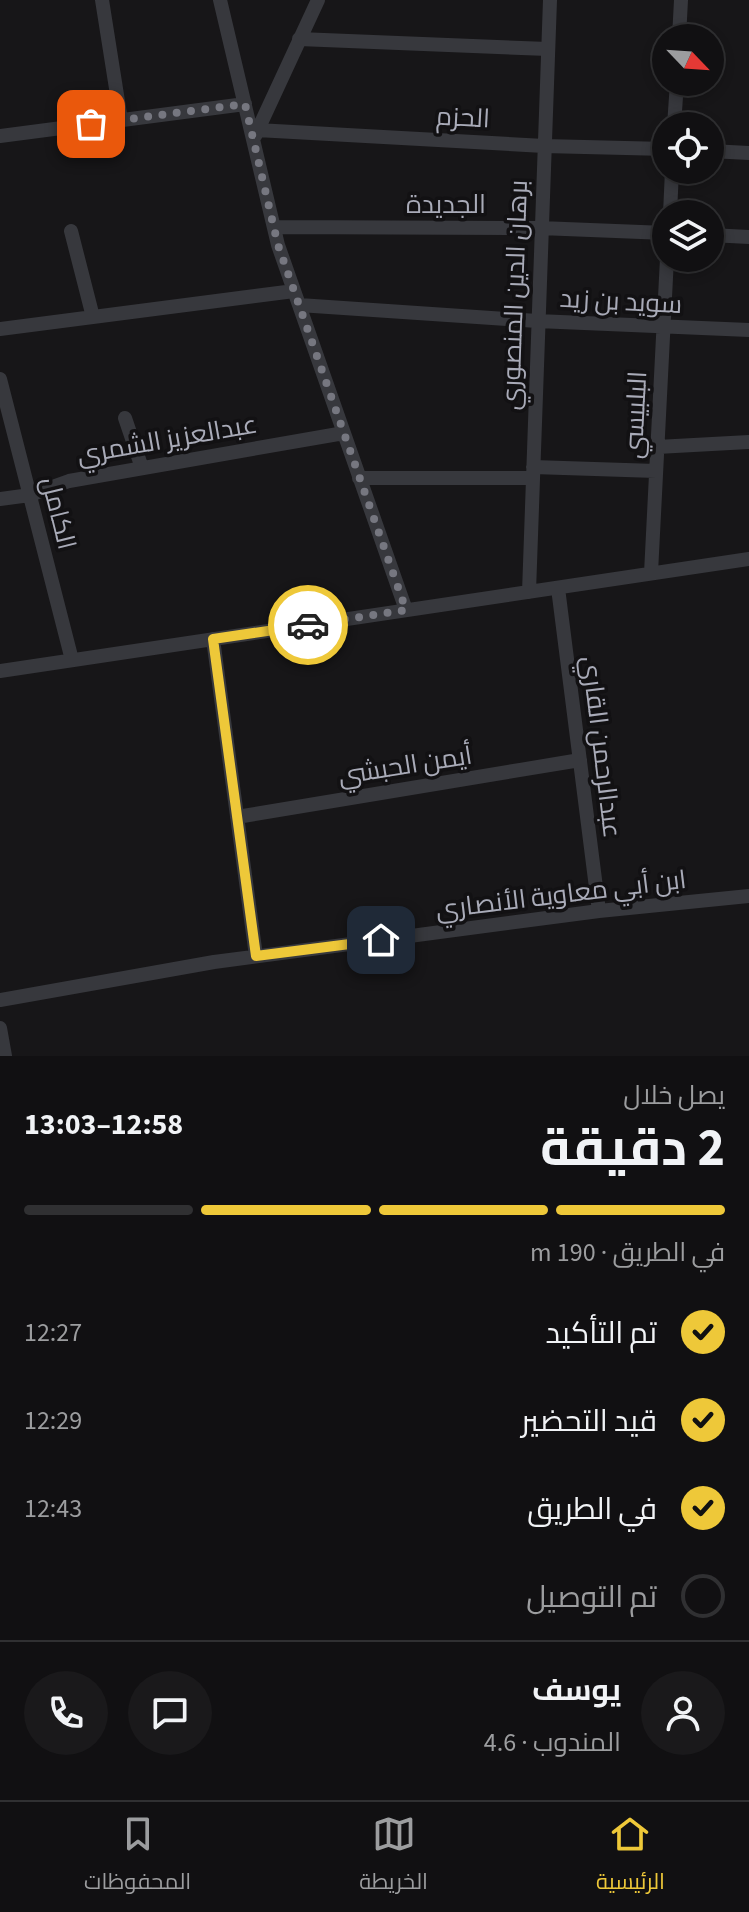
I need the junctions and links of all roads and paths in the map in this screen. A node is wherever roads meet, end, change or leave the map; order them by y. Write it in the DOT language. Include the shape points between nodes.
graph roads {
  1 [pos="102,0"];
  2 [pos="220,0"];
  3 [pos="318,0"];
  4 [pos="550,0"];
  5 [pos="681,0"];
  6 [pos="680,24"];
  7 [pos="299,39"];
  8 [pos="548,49"];
  9 [pos="245,104"];
  10 [pos="121,120"];
  11 [pos="255,135"];
  12 [pos="0,136"];
  13 [pos="544,146"];
  14 [pos="652,149"];
  15 [pos="724,152"];
  16 [pos="749,153"];
  17 [pos="274,227"];
  18 [pos="540,228"];
  19 [pos="71,231"];
  20 [pos="652,232"];
  21 [pos="724,236"];
  22 [pos="749,237"];
  23 [pos="666,272"];
  24 [pos="296,298"];
  25 [pos="93,317"];
  26 [pos="537,321"];
  27 [pos="663,327"];
  28 [pos="0,329"];
  29 [pos="749,330"];
  30 [pos="0,379"];
  31 [pos="125,418"];
  32 [pos="344,433"];
  33 [pos="749,442"];
  34 [pos="657,447"];
  35 [pos="142,468"];
  36 [pos="656,471"];
  37 [pos="533,472"];
  38 [pos="359,478"];
  39 [pos="30,495"];
  40 [pos="0,499"];
  41 [pos="749,559"];
  42 [pos="651,573"];
  43 [pos="558,588"];
  44 [pos="529,592"];
  45 [pos="406,610"];
  46 [pos="213,639"];
  47 [pos="72,660"];
  48 [pos="0,671"];
  49 [pos="580,760"];
  50 [pos="237,817"];
  51 [pos="749,896"];
  52 [pos="599,911"];
  53 [pos="256,956"];
  54 [pos="0,1000"];
  55 [pos="0,1028"];
  56 [pos="5,1056"];
  1 -- 10 [label="street"];
  2 -- 9 [label="street"];
  3 -- 7 [label="street"];
  4 -- 8 [label="street, برهان الدين المنصوري"];
  5 -- 6 [label="street"];
  7 -- 8 [label="street"];
  7 -- 11 [label="street"];
  8 -- 13 [label="street, برهان الدين المنصوري"];
  9 -- 10 [label="street"];
  9 -- 11 [label="street"];
  10 -- 12 [label="street"];
  11 -- 13 [label="street, الحزم"];
  11 -- 17 [label="street"];
  13 -- 14 [label="street, الحزم"];
  13 -- 18 [label="street, برهان الدين المنصوري"];
  15 -- 16 [label="street"];
  17 -- 18 [label="street, الجديدة"];
  17 -- 24 [label="street"];
  18 -- 20 [label="street, الجديدة"];
  18 -- 26 [label="street, برهان الدين المنصوري"];
  19 -- 25 [label="street"];
  21 -- 22 [label="street"];
  23 -- 27 [label="street, البلبيسي"];
  24 -- 25 [label="street, سويد بن زيد"];
  24 -- 26 [label="street, سويد بن زيد"];
  24 -- 32 [label="street"];
  25 -- 28 [label="street, سويد بن زيد"];
  26 -- 27 [label="street, سويد بن زيد"];
  26 -- 37 [label="street, برهان الدين المنصوري"];
  27 -- 29 [label="street, سويد بن زيد"];
  27 -- 34 [label="street, البلبيسي"];
  30 -- 39 [label="street, الكامل"];
  31 -- 35 [label="street"];
  32 -- 35 [label="street, عبدالعزيز الشمري"];
  32 -- 38 [label="street"];
  33 -- 34 [label="street"];
  34 -- 36 [label="street, البلبيسي"];
  35 -- 39 [label="street, عبدالعزيز الشمري" via="69,481"];
  36 -- 37 [label="street"];
  36 -- 42 [label="street, البلبيسي"];
  37 -- 38 [label="street"];
  37 -- 44 [label="street, برهان الدين المنصوري"];
  38 -- 45 [label="street"];
  39 -- 40 [label="street, عبدالعزيز الشمري"];
  39 -- 47 [label="street, الكامل"];
  41 -- 42 [label="street"];
  42 -- 43 [label="street"];
  43 -- 44 [label="street"];
  43 -- 49 [label="street, عبدالرحمن القاري"];
  44 -- 45 [label="street"];
  45 -- 46 [label="street"];
  46 -- 47 [label="street"];
  46 -- 50 [label="street"];
  47 -- 48 [label="street"];
  49 -- 50 [label="street, أيمن الحبشي"];
  49 -- 52 [label="street, عبدالرحمن القاري"];
  50 -- 53 [label="street"];
  51 -- 52 [label="street, ابن أبي معاوية الأنصاري"];
  52 -- 53 [label="street, ابن أبي معاوية الأنصاري"];
  53 -- 54 [label="street, ابن أبي معاوية الأنصاري"];
  55 -- 56 [label="street"];
}
